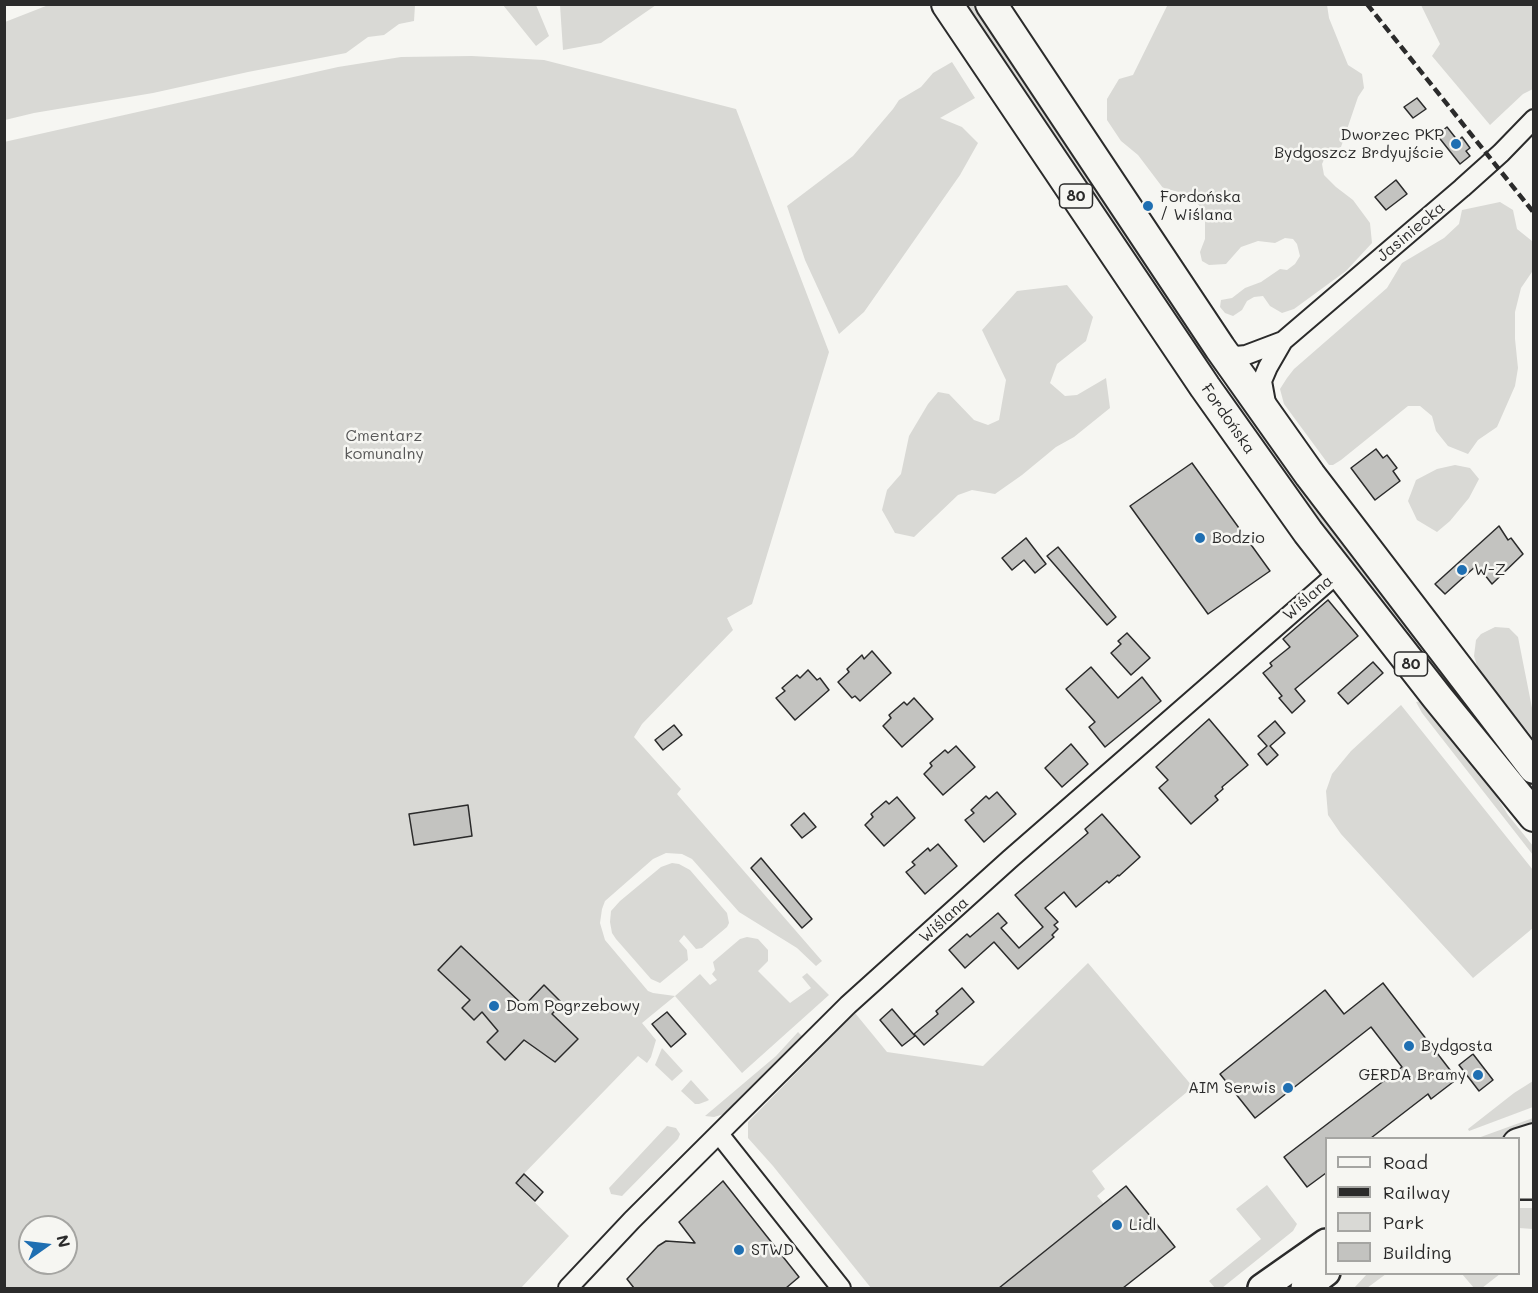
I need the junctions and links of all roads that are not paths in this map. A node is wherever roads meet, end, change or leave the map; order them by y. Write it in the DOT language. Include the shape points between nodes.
graph roads {
  1 [pos="947,4"];
  2 [pos="991,4"];
  3 [pos="1533,119"];
  4 [pos="1283,341"];
  5 [pos="1220,348"];
  6 [pos="1277,428"];
  7 [pos="1339,572"];
  8 [pos="1533,768"];
  9 [pos="1533,816"];
  10 [pos="719,1134"];
  11 [pos="1325,1244"];
  12 [pos="1325,1273"];
  13 [pos="568,1288"];
  14 [pos="841,1288"];
  15 [pos="1262,1288"];
  16 [pos="1305,1288"];
  1 -- 7 [label="main road, Fordońska / 80" via="1205,387"];
  2 -- 5 [label="main road, Fordońska / 80"];
  3 -- 4 [label="street, Jasiniecka" via="1462,189"];
  4 -- 5 [label="street, Jasiniecka" via="1246,355 1236,356"];
  4 -- 6 [label="street, Jasiniecka" via="1262,381 1263,395"];
  5 -- 6 [label="main road, Fordońska / 80"];
  6 -- 8 [label="main road, Fordońska / 80"];
  7 -- 9 [label="main road, Fordońska / 80"];
  7 -- 10 [label="street, Wiślana" via="848,1005"];
  10 -- 13 [label="street, Wiślana"];
  10 -- 14 [label="street"];
  11 -- 15 [label="street"];
  12 -- 16 [label="street"];
}
